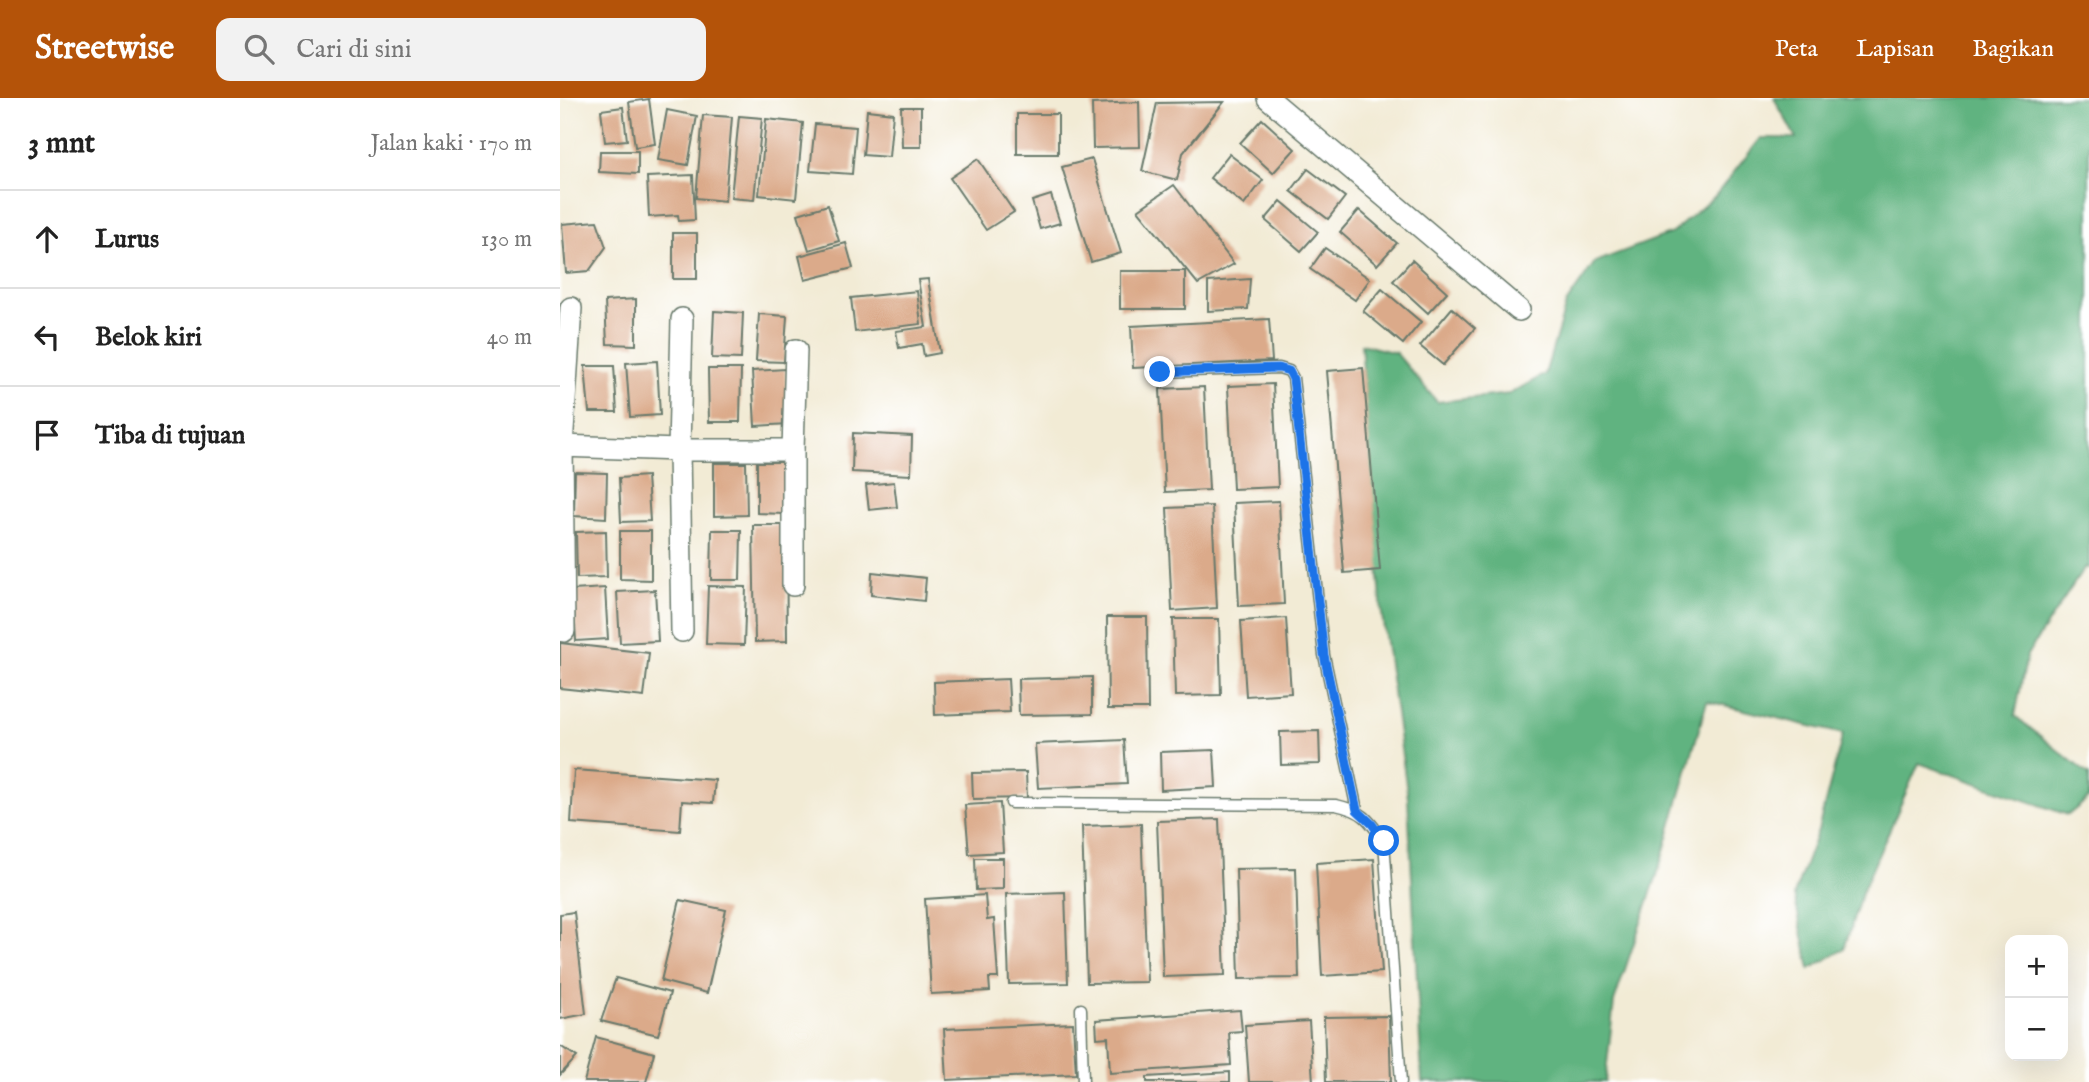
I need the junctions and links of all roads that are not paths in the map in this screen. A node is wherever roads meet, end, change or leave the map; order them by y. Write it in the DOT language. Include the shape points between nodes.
graph roads {
  1 [pos="1268,98"];
  2 [pos="571,308"];
  3 [pos="1519,310"];
  4 [pos="682,319"];
  5 [pos="796,350"];
  6 [pos="1160,372"];
  7 [pos="561,446"];
  8 [pos="679,450"];
  9 [pos="793,450"];
  10 [pos="793,584"];
  11 [pos="564,631"];
  12 [pos="682,631"];
  13 [pos="1010,803"];
  14 [pos="1357,810"];
  15 [pos="1081,1009"];
  16 [pos="1083,1082"];
  17 [pos="1401,1082"];
  1 -- 3 [label="street"];
  2 -- 7 [label="street"];
  4 -- 8 [label="street"];
  5 -- 9 [label="street"];
  6 -- 14 [label="lane" via="1279,368 1289,371 1293,379 1324,655"];
  7 -- 8 [label="street"];
  7 -- 11 [label="street"];
  8 -- 9 [label="street"];
  8 -- 12 [label="street"];
  9 -- 10 [label="street"];
  13 -- 14 [label="lane" via="1336,805"];
  14 -- 17 [label="lane" via="1384,841"];
  15 -- 16 [label="lane"];
}
